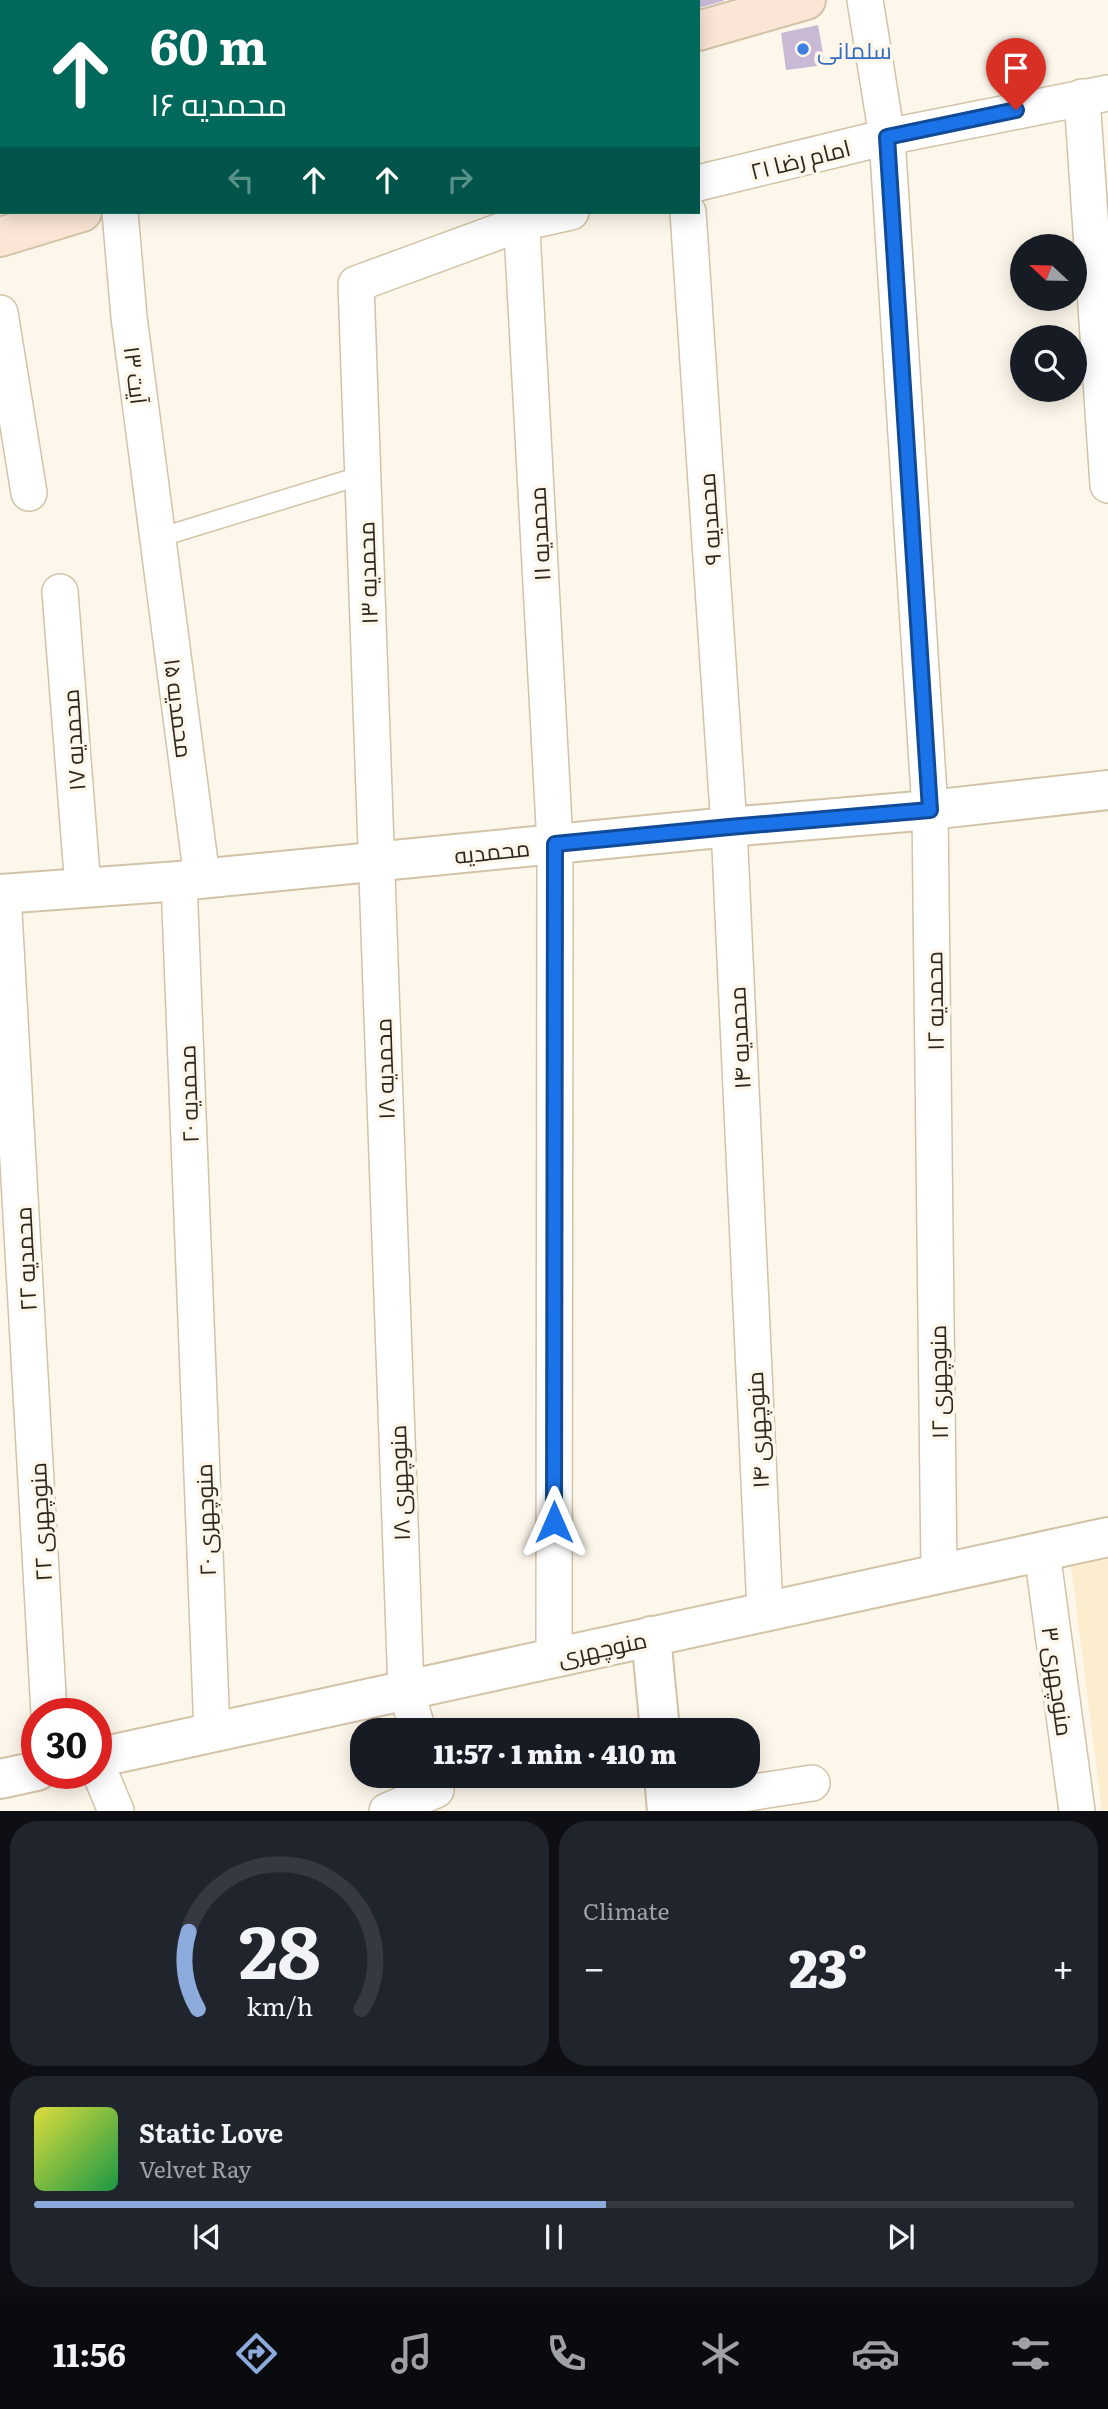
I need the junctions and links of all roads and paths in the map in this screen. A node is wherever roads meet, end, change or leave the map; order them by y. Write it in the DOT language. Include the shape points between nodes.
graph roads {
  1 [pos="806,0"];
  2 [pos="865,0"];
  3 [pos="700,30"];
  4 [pos="1095,95"];
  5 [pos="887,137"];
  6 [pos="700,183"];
  7 [pos="75,214"];
  8 [pos="120,214"];
  9 [pos="551,214"];
  10 [pos="688,214"];
  11 [pos="521,217"];
  12 [pos="0,237"];
  13 [pos="0,313"];
  14 [pos="363,475"];
  15 [pos="1108,485"];
  16 [pos="29,493"];
  17 [pos="158,538"];
  18 [pos="60,592"];
  19 [pos="1108,790"];
  20 [pos="930,810"];
  21 [pos="729,827"];
  22 [pos="555,844"];
  23 [pos="375,862"];
  24 [pos="190,879"];
  25 [pos="83,888"];
  26 [pos="2,894"];
  27 [pos="935,1192"];
  28 [pos="748,1248"];
  29 [pos="390,1276"];
  30 [pos="195,1307"];
  31 [pos="28,1331"];
  32 [pos="1108,1537"];
  33 [pos="1042,1552"];
  34 [pos="939,1573"];
  35 [pos="765,1611"];
  36 [pos="651,1636"];
  37 [pos="554,1658"];
  38 [pos="406,1690"];
  39 [pos="48,1698"];
  40 [pos="414,1718"];
  41 [pos="659,1718"];
  42 [pos="212,1733"];
  43 [pos="112,1757"];
  44 [pos="21,1774"];
  45 [pos="0,1779"];
  46 [pos="813,1783"];
  47 [pos="107,1789"];
  48 [pos="435,1792"];
  49 [pos="665,1798"];
  50 [pos="116,1811"];
  51 [pos="387,1811"];
  52 [pos="1077,1811"];
  1 -- 3 [label="main road"];
  2 -- 5 [label="street, محمدیه ۱۲"];
  4 -- 5 [label="street, امام رضا ۲۱"];
  4 -- 15 [label="street"];
  5 -- 6 [label="street, امام رضا ۲۱"];
  5 -- 20 [label="street, محمدیه ۱۲"];
  7 -- 12 [label="main road"];
  8 -- 17 [label="street, آیت ۱۳"];
  9 -- 11 [label="street"];
  10 -- 21 [label="street, محمدیه ۹"];
  11 -- 14 [label="street, محمدیه ۱۳" via="356,284"];
  11 -- 22 [label="street, محمدیه ۱۱"];
  13 -- 16 [label="street"];
  14 -- 17 [label="lane"];
  14 -- 23 [label="street, محمدیه ۱۳"];
  17 -- 24 [label="street, محمدیه ۱۵"];
  18 -- 25 [label="street, محمدیه ۱۷"];
  19 -- 20 [label="street, محمدیه"];
  20 -- 21 [label="street, محمدیه"];
  20 -- 27 [label="street, محمدیه ۱۲"];
  21 -- 22 [label="street, محمدیه"];
  21 -- 28 [label="street, محمدیه ۱۴"];
  22 -- 23 [label="street, محمدیه"];
  22 -- 37 [label="street, محمدیه ۱۱"];
  23 -- 24 [label="street, محمدیه"];
  23 -- 29 [label="street, محمدیه ۱۸"];
  24 -- 25 [label="street, محمدیه"];
  24 -- 30 [label="street, محمدیه ۲۰"];
  25 -- 26 [label="street, محمدیه"];
  26 -- 31 [label="street, محمدیه ۲۲"];
  27 -- 34 [label="street, منوچهری ۱۲"];
  28 -- 35 [label="street, منوچهری ۱۴"];
  29 -- 38 [label="street, منوچهری ۱۸"];
  30 -- 42 [label="street, منوچهری ۲۰"];
  31 -- 39 [label="street, منوچهری ۲۲"];
  32 -- 33 [label="street, منوچهری"];
  33 -- 34 [label="street, منوچهری"];
  33 -- 52 [label="street, منوچهری ۳"];
  34 -- 35 [label="street, منوچهری"];
  35 -- 36 [label="street, منوچهری"];
  36 -- 37 [label="street, منوچهری"];
  36 -- 41 [label="street"];
  37 -- 38 [label="street, منوچهری"];
  38 -- 40 [label="street, منوچهری ۱۸"];
  38 -- 42 [label="street, منوچهری"];
  42 -- 43 [label="street, منوچهری"];
  44 -- 45 [label="street"];
  46 -- 49 [label="street"];
  47 -- 50 [label="street"];
  48 -- 51 [label="street"];
}
